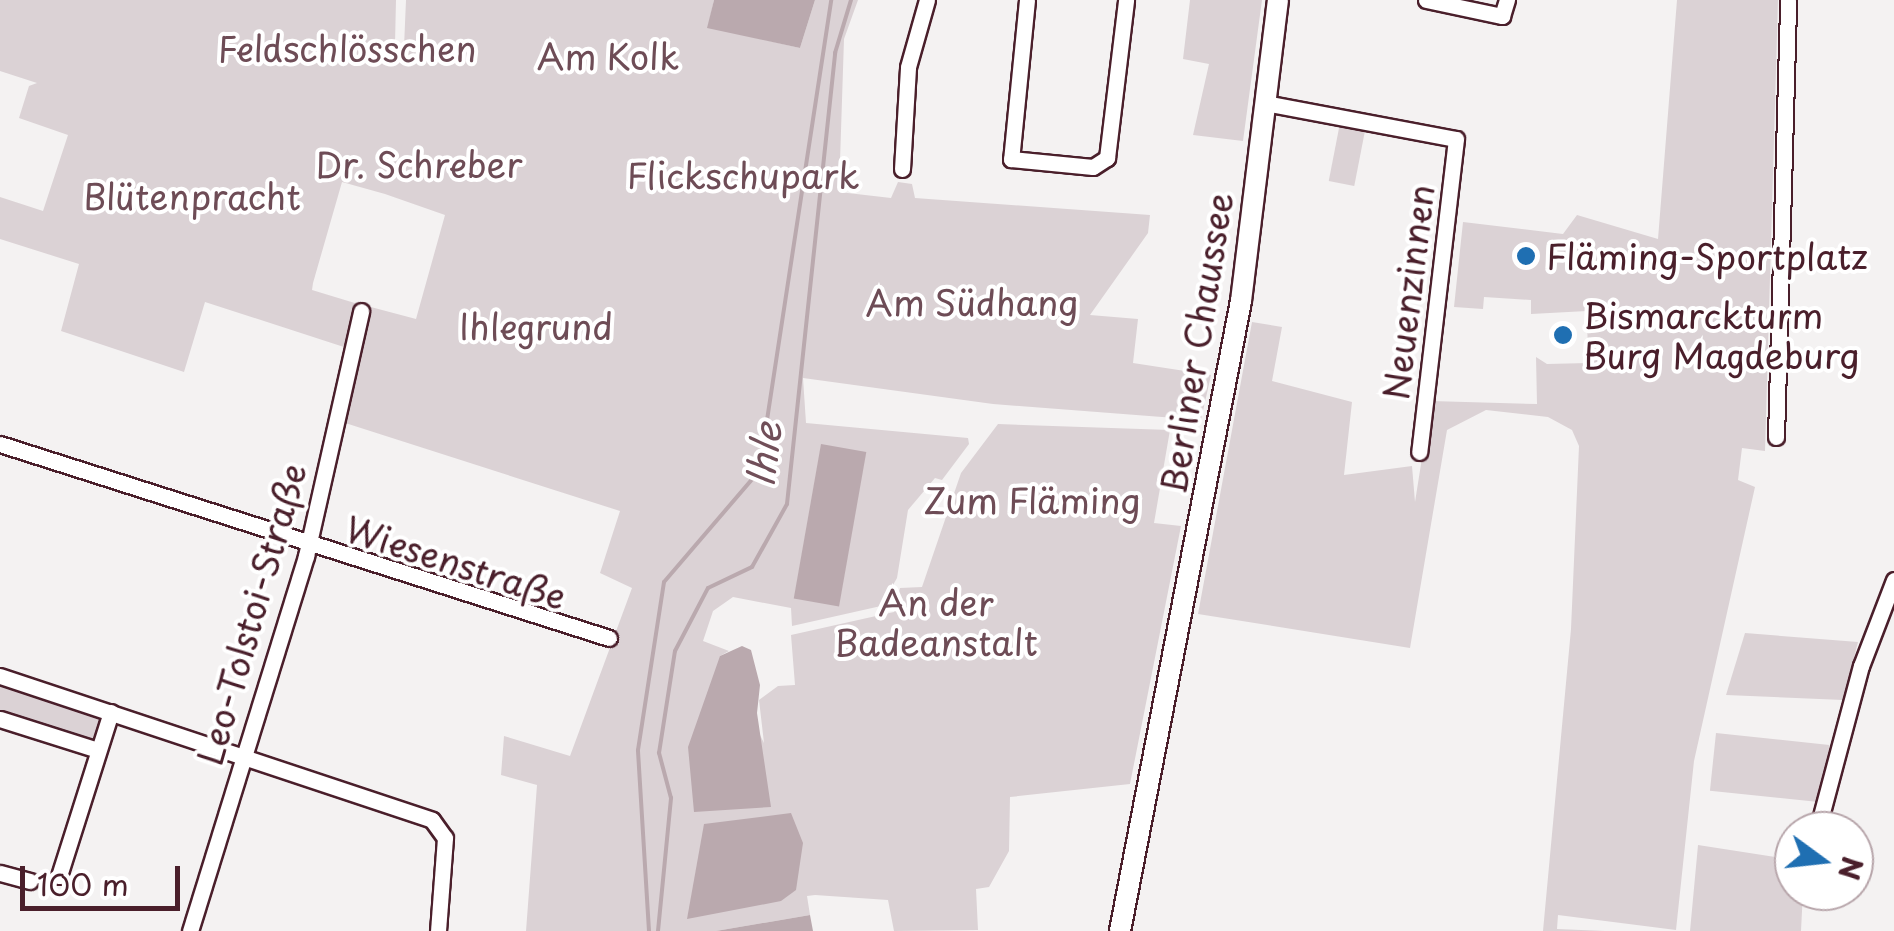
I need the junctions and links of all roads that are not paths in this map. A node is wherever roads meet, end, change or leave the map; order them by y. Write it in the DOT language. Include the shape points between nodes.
graph roads {
  1 [pos="927,0"];
  2 [pos="1028,0"];
  3 [pos="1126,0"];
  4 [pos="1278,0"];
  5 [pos="1426,0"];
  6 [pos="1508,0"];
  7 [pos="1788,0"];
  8 [pos="1265,103"];
  9 [pos="902,169"];
  10 [pos="361,311"];
  11 [pos="1776,437"];
  12 [pos="0,444"];
  13 [pos="1419,452"];
  14 [pos="308,545"];
  15 [pos="1894,580"];
  16 [pos="609,638"];
  17 [pos="0,676"];
  18 [pos="111,712"];
  19 [pos="0,719"];
  20 [pos="98,750"];
  21 [pos="243,754"];
  22 [pos="1822,811"];
  23 [pos="0,873"];
  24 [pos="58,876"];
  25 [pos="30,881"];
  26 [pos="190,931"];
  27 [pos="438,931"];
  28 [pos="1120,931"];
  1 -- 9 [label="street" via="908,67"];
  2 -- 3 [label="street" via="1011,158 1093,167 1108,158"];
  4 -- 8 [label="main road, Berliner Chaussee"];
  5 -- 6 [label="street" via="1502,16"];
  7 -- 11 [label="street"];
  8 -- 13 [label="street, Neuenzinnen" via="1456,139"];
  8 -- 28 [label="main road, Berliner Chaussee" via="1231,359"];
  10 -- 14 [label="street, Leo-Tolstoi-Straße"];
  12 -- 14 [label="street, Wiesenstraße"];
  14 -- 16 [label="street, Wiesenstraße"];
  14 -- 21 [label="street, Leo-Tolstoi-Straße"];
  15 -- 22 [label="street" via="1861,666"];
  17 -- 18 [label="street"];
  18 -- 20 [label="street"];
  18 -- 21 [label="street"];
  19 -- 20 [label="street"];
  20 -- 24 [label="street"];
  21 -- 26 [label="street, Leo-Tolstoi-Straße"];
  21 -- 27 [label="street" via="437,824 445,838"];
  23 -- 25 [label="street"];
}
